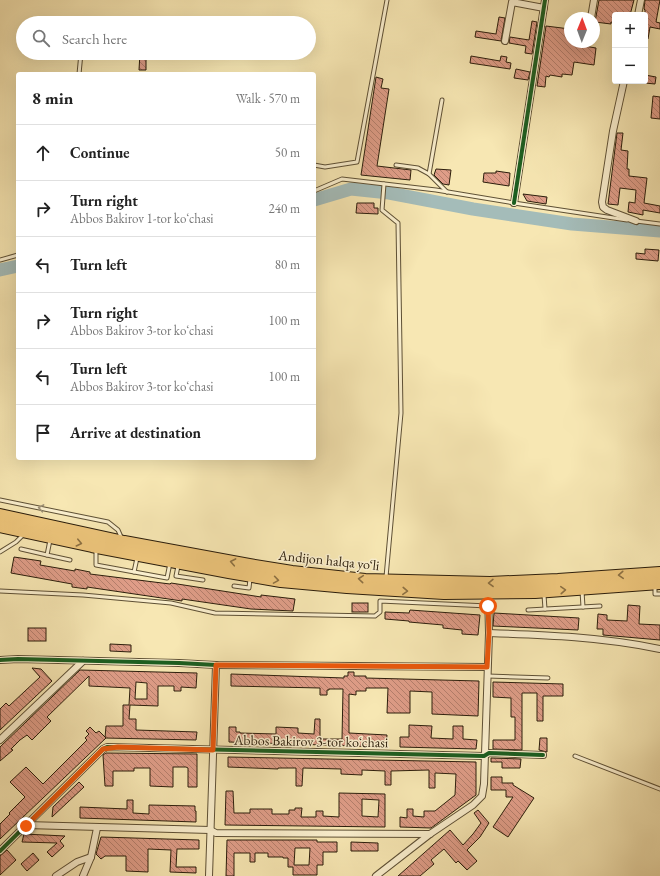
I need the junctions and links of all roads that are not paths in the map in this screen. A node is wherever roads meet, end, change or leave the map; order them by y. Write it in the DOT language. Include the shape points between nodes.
graph roads {
  1 [pos="387,0"];
  2 [pos="545,0"];
  3 [pos="594,0"];
  4 [pos="641,0"];
  5 [pos="544,8"];
  6 [pos="592,12"];
  7 [pos="639,12"];
  8 [pos="505,41"];
  9 [pos="80,60"];
  10 [pos="78,72"];
  11 [pos="623,84"];
  12 [pos="442,100"];
  13 [pos="316,165"];
  14 [pos="396,165"];
  15 [pos="429,174"];
  16 [pos="384,185"];
  17 [pos="316,190"];
  18 [pos="447,192"];
  19 [pos="514,203"];
  20 [pos="636,221"];
  21 [pos="660,224"];
  22 [pos="16,256"];
  23 [pos="0,260"];
  24 [pos="0,500"];
  25 [pos="0,515"];
  26 [pos="0,526"];
  27 [pos="26,531"];
  28 [pos="51,536"];
  29 [pos="124,542"];
  30 [pos="96,546"];
  31 [pos="22,550"];
  32 [pos="0,552"];
  33 [pos="138,554"];
  34 [pos="47,555"];
  35 [pos="70,560"];
  36 [pos="174,561"];
  37 [pos="134,572"];
  38 [pos="251,576"];
  39 [pos="203,580"];
  40 [pos="659,583"];
  41 [pos="234,586"];
  42 [pos="582,588"];
  43 [pos="382,590"];
  44 [pos="0,591"];
  45 [pos="544,591"];
  46 [pos="488,592"];
  47 [pos="488,606"];
  48 [pos="600,606"];
  49 [pos="583,607"];
  50 [pos="545,609"];
  51 [pos="528,610"];
  52 [pos="489,633"];
  53 [pos="660,649"];
  54 [pos="0,660"];
  55 [pos="83,660"];
  56 [pos="216,665"];
  57 [pos="487,667"];
  58 [pos="487,676"];
  59 [pos="548,678"];
  60 [pos="0,740"];
  61 [pos="213,750"];
  62 [pos="543,755"];
  63 [pos="484,756"];
  64 [pos="575,756"];
  65 [pos="660,789"];
  66 [pos="26,826"];
  67 [pos="97,828"];
  68 [pos="210,830"];
  69 [pos="430,834"];
  70 [pos="0,851"];
  71 [pos="91,857"];
  72 [pos="56,876"];
  73 [pos="83,876"];
  74 [pos="209,876"];
  75 [pos="376,876"];
  1 -- 13 [label="lane" via="357,162 325,167"];
  2 -- 5 [label="street"];
  3 -- 6 [label="street"];
  4 -- 7 [label="street"];
  5 -- 8 [label="street" via="512,2"];
  5 -- 19 [label="street"];
  9 -- 10 [label="lane"];
  11 -- 20 [label="street" via="602,202 607,210"];
  12 -- 15 [label="lane"];
  14 -- 15 [label="lane" via="418,168"];
  15 -- 18 [label="lane"];
  16 -- 17 [label="lane" via="342,179"];
  16 -- 18 [label="lane"];
  16 -- 43 [label="lane" via="382,210 398,223 401,413"];
  18 -- 19 [label="lane"];
  19 -- 20 [label="lane"];
  20 -- 21 [label="lane"];
  22 -- 23 [label="lane"];
  29 -- 24 [label="lane, one-way" via="118,530 108,522"];
  25 -- 29 [label="highway, Andijon halqa yo‘li"];
  26 -- 27 [label="highway, Andijon halqa yo‘li"];
  27 -- 28 [label="highway, Andijon halqa yo‘li"];
  27 -- 32 [label="lane" via="16,542"];
  28 -- 30 [label="highway, Andijon halqa yo‘li, one-way"];
  28 -- 34 [label="lane"];
  43 -- 29 [label="highway, Andijon halqa yo‘li, one-way"];
  30 -- 33 [label="highway, Andijon halqa yo‘li"];
  30 -- 37 [label="lane" via="96,565"];
  31 -- 34 [label="lane"];
  33 -- 36 [label="highway, Andijon halqa yo‘li"];
  33 -- 37 [label="lane"];
  34 -- 35 [label="lane"];
  36 -- 37 [label="lane" via="167,578"];
  36 -- 38 [label="highway, Andijon halqa yo‘li"];
  36 -- 39 [label="lane" via="176,576"];
  38 -- 41 [label="lane" via="249,588"];
  38 -- 43 [label="highway, Andijon halqa yo‘li, one-way"];
  40 -- 42 [label="highway, Andijon halqa yo‘li"];
  40 -- 43 [label="highway, Andijon halqa yo‘li, one-way" via="558,580"];
  45 -- 42 [label="highway, Andijon halqa yo‘li, one-way"];
  42 -- 49 [label="lane"];
  43 -- 44 [label="lane" via="380,612 375,616 215,613 171,602"];
  43 -- 46 [label="highway, Andijon halqa yo‘li, one-way"];
  43 -- 47 [label="lane"];
  45 -- 46 [label="highway, Andijon halqa yo‘li"];
  45 -- 50 [label="lane"];
  46 -- 47 [label="street"];
  47 -- 52 [label="street"];
  48 -- 49 [label="lane"];
  49 -- 50 [label="lane"];
  50 -- 51 [label="lane"];
  52 -- 53 [label="street" via="571,636"];
  52 -- 57 [label="street"];
  54 -- 55 [label="street"];
  55 -- 56 [label="street"];
  55 -- 60 [label="street"];
  56 -- 57 [label="street"];
  56 -- 61 [label="street"];
  57 -- 58 [label="street"];
  58 -- 59 [label="lane"];
  58 -- 63 [label="street"];
  61 -- 63 [label="street, Abbos Bakirov 3-tor koʻchasi"];
  61 -- 66 [label="street, Abbos Bakirov 3-tor koʻchasi" via="118,747 103,749"];
  61 -- 68 [label="street"];
  62 -- 63 [label="street, Abbos Bakirov 3-tor koʻchasi" via="489,753"];
  63 -- 69 [label="street" via="482,796"];
  64 -- 65 [label="lane"];
  66 -- 67 [label="street"];
  66 -- 70 [label="street, Abbos Bakirov 3-tor koʻchasi"];
  67 -- 68 [label="street"];
  67 -- 71 [label="street"];
  68 -- 69 [label="street" via="216,833"];
  68 -- 74 [label="street"];
  69 -- 75 [label="street"];
  71 -- 72 [label="street" via="77,862"];
  71 -- 73 [label="street"];
}
